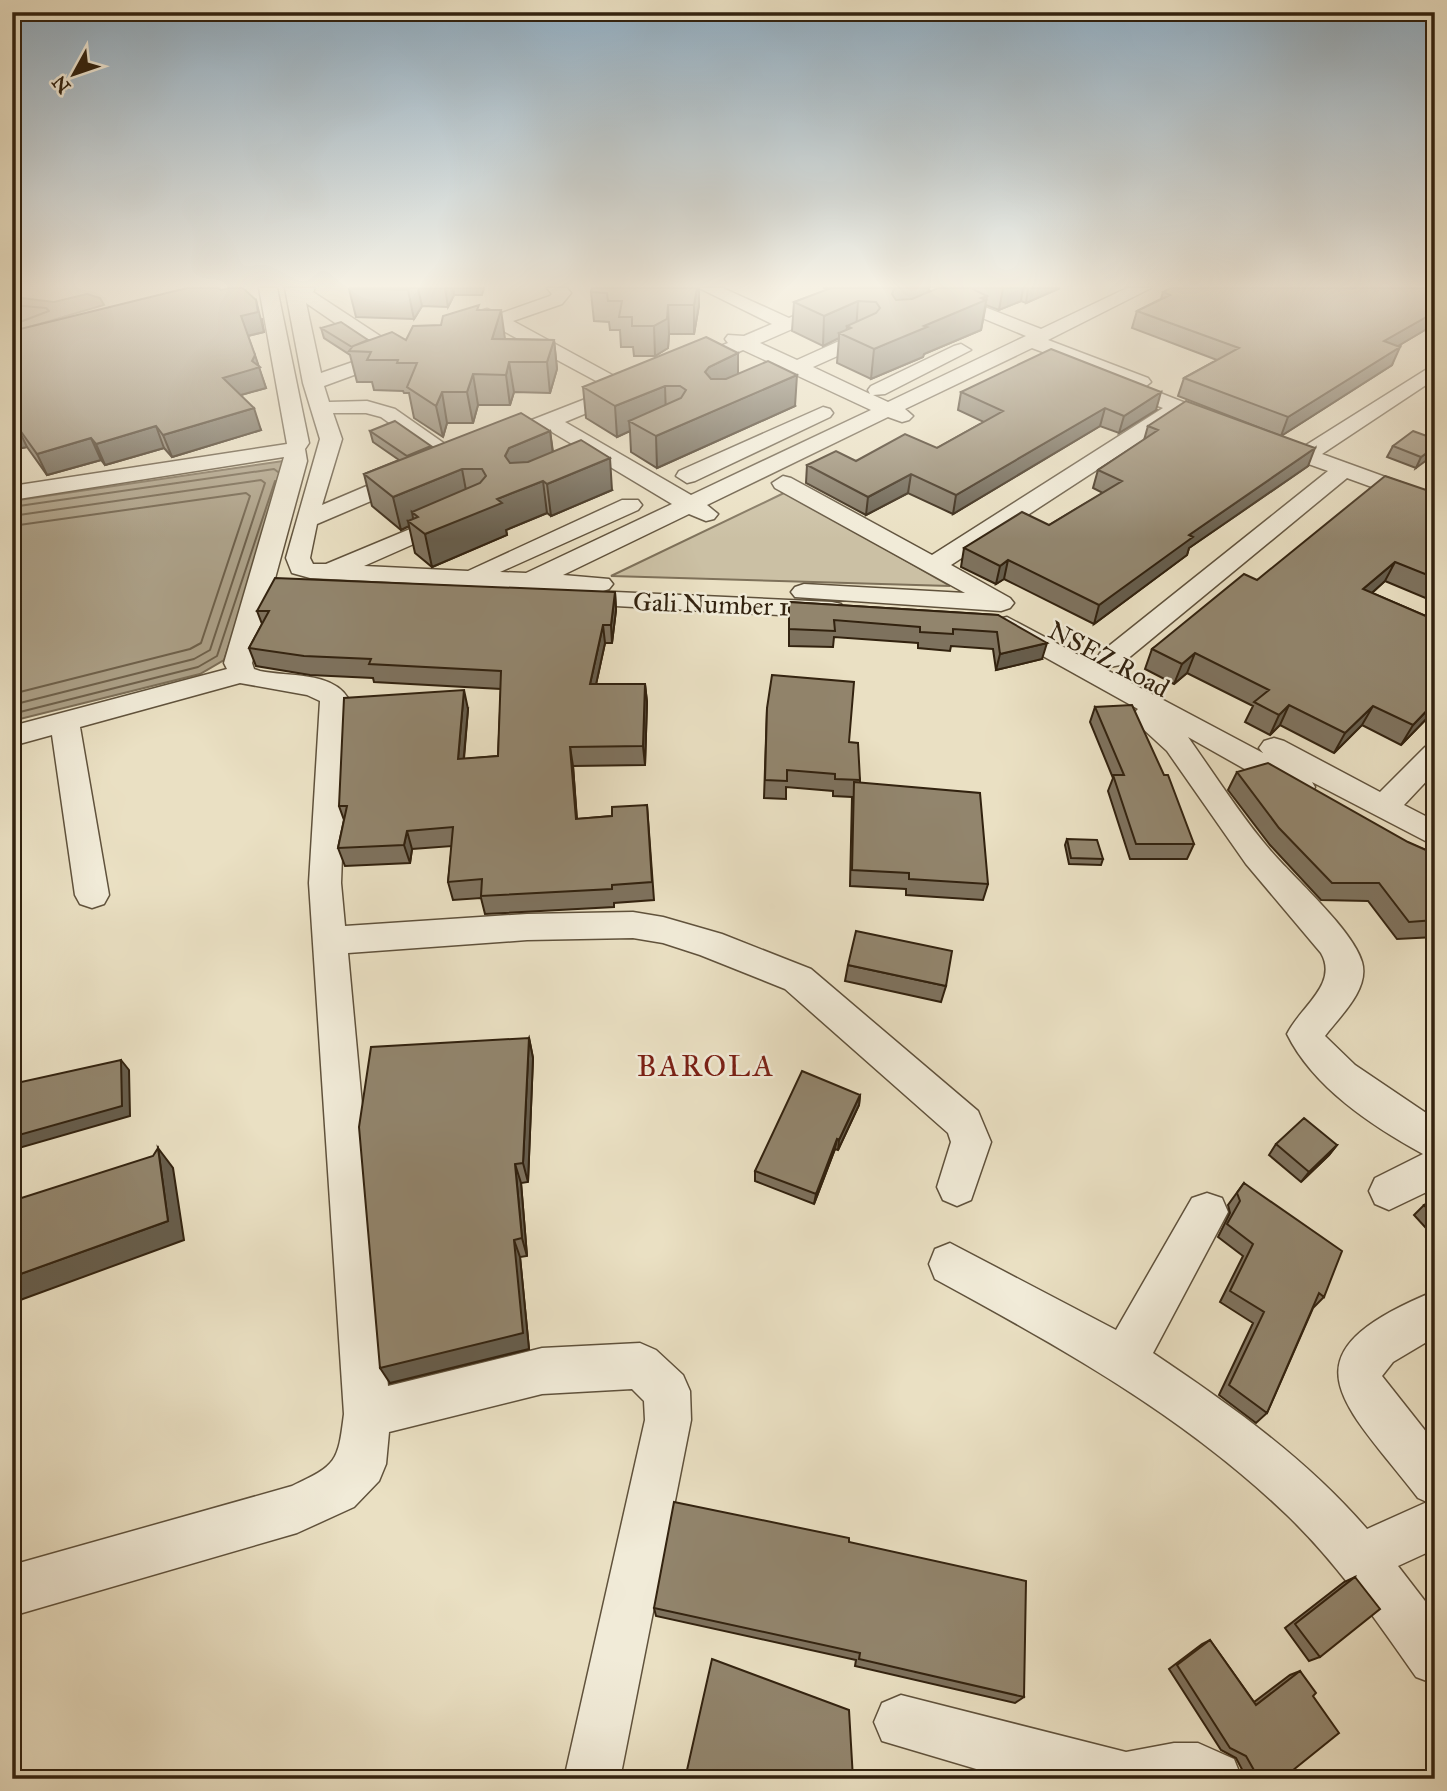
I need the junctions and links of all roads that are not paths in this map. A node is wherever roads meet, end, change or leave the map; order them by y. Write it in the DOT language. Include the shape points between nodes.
graph roads {
  1 [pos="284,372"];
  2 [pos="311,372"];
  3 [pos="343,372"];
  4 [pos="646,372"];
  5 [pos="655,372"];
  6 [pos="787,372"];
  7 [pos="794,372"];
  8 [pos="916,372"];
  9 [pos="969,372"];
  10 [pos="986,372"];
  11 [pos="1102,372"];
  12 [pos="1111,372"];
  13 [pos="1433,372"];
  14 [pos="651,373"];
  15 [pos="313,383"];
  16 [pos="762,383"];
  17 [pos="878,390"];
  18 [pos="334,407"];
  19 [pos="1178,408"];
  20 [pos="823,413"];
  21 [pos="551,416"];
  22 [pos="893,419"];
  23 [pos="1393,423"];
  24 [pos="1242,426"];
  25 [pos="626,443"];
  26 [pos="755,444"];
  27 [pos="294,449"];
  28 [pos="448,454"];
  29 [pos="588,459"];
  30 [pos="1327,459"];
  31 [pos="785,472"];
  32 [pos="687,476"];
  33 [pos="1435,490"];
  34 [pos="12,493"];
  35 [pos="748,500"];
  36 [pos="1435,503"];
  37 [pos="630,505"];
  38 [pos="477,508"];
  39 [pos="308,512"];
  40 [pos="698,518"];
  41 [pos="532,525"];
  42 [pos="553,540"];
  43 [pos="578,558"];
  44 [pos="618,565"];
  45 [pos="934,565"];
  46 [pos="329,572"];
  47 [pos="479,572"];
  48 [pos="532,580"];
  49 [pos="579,583"];
  50 [pos="261,585"];
  51 [pos="1001,603"];
  52 [pos="1110,659"];
  53 [pos="242,674"];
  54 [pos="1107,695"];
  55 [pos="65,722"];
  56 [pos="12,736"];
  57 [pos="1435,754"];
  58 [pos="1384,807"];
  59 [pos="1435,835"];
  60 [pos="1435,863"];
  61 [pos="92,895"];
  62 [pos="330,941"];
  63 [pos="1435,1141"];
  64 [pos="1435,1168"];
  65 [pos="957,1187"];
  66 [pos="1389,1191"];
  67 [pos="1207,1212"];
  68 [pos="950,1264"];
  69 [pos="1435,1313"];
  70 [pos="1124,1362"];
  71 [pos="367,1414"];
  72 [pos="1435,1481"];
  73 [pos="1435,1523"];
  74 [pos="1358,1559"];
  75 [pos="12,1591"];
  76 [pos="1435,1658"];
  77 [pos="901,1722"];
  78 [pos="592,1779"];
  79 [pos="1124,1779"];
  80 [pos="1129,1779"];
  81 [pos="1214,1779"];
  1 -- 27 [label="street" via="298,443"];
  2 -- 15 [label="street"];
  3 -- 15 [label="street"];
  4 -- 14 [label="street"];
  5 -- 14 [label="street"];
  6 -- 16 [label="street"];
  7 -- 22 [label="street"];
  8 -- 17 [label="street"];
  9 -- 22 [label="street"];
  10 -- 22 [label="street"];
  11 -- 19 [label="street"];
  12 -- 24 [label="street"];
  13 -- 30 [label="street"];
  14 -- 21 [label="street"];
  15 -- 39 [label="street" via="331,439"];
  18 -- 28 [label="street" via="367,407 388,413"];
  19 -- 24 [label="street"];
  19 -- 45 [label="street"];
  20 -- 26 [label="street"];
  21 -- 28 [label="street"];
  21 -- 28 [label="street" via="473,438"];
  21 -- 29 [label="street"];
  22 -- 31 [label="street"];
  23 -- 30 [label="street"];
  24 -- 30 [label="street"];
  25 -- 29 [label="street"];
  26 -- 31 [label="street, NSEZ Road"];
  26 -- 32 [label="street"];
  27 -- 34 [label="street"];
  27 -- 50 [label="street" via="296,461"];
  28 -- 39 [label="street"];
  29 -- 40 [label="street"];
  30 -- 33 [label="street"];
  30 -- 36 [label="street"];
  30 -- 52 [label="street"];
  31 -- 35 [label="street"];
  31 -- 40 [label="street"];
  31 -- 45 [label="street, NSEZ Road"];
  37 -- 42 [label="street"];
  38 -- 46 [label="street"];
  39 -- 46 [label="street" via="297,564 310,571"];
  40 -- 43 [label="street"];
  41 -- 42 [label="street"];
  42 -- 43 [label="street"];
  42 -- 47 [label="street"];
  43 -- 48 [label="street"];
  44 -- 49 [label="street"];
  45 -- 51 [label="street, NSEZ Road"];
  46 -- 48 [label="street"];
  48 -- 49 [label="street"];
  49 -- 51 [label="street"];
  50 -- 53 [label="street" via="238,663"];
  50 -- 60 [label="street, Gali Number 1" via="991,619"];
  51 -- 52 [label="street, NSEZ Road"];
  52 -- 58 [label="street, NSEZ Road"];
  53 -- 55 [label="street"];
  53 -- 62 [label="street" via="257,682 325,690 334,698 325,883"];
  54 -- 63 [label="street" via="1171,738 1257,856 1345,963 1343,985 1305,1034 1308,1046 1343,1077"];
  55 -- 56 [label="street"];
  55 -- 61 [label="street"];
  57 -- 58 [label="street"];
  58 -- 59 [label="street, NSEZ Road"];
  62 -- 65 [label="street" via="527,927 633,925 710,944 797,979 964,1123 971,1142"];
  62 -- 71 [label="street"];
  64 -- 66 [label="street"];
  67 -- 70 [label="street"];
  68 -- 70 [label="street"];
  69 -- 72 [label="street" via="1378,1345 1364,1358 1359,1374 1363,1390"];
  70 -- 74 [label="street" via="1284,1480"];
  71 -- 75 [label="street" via="362,1464 337,1490 297,1508"];
  71 -- 78 [label="street" via="542,1371 640,1366 667,1391 668,1420"];
  73 -- 74 [label="street"];
  74 -- 76 [label="street"];
  77 -- 79 [label="street"];
  80 -- 81 [label="street" via="1187,1770"];
}
